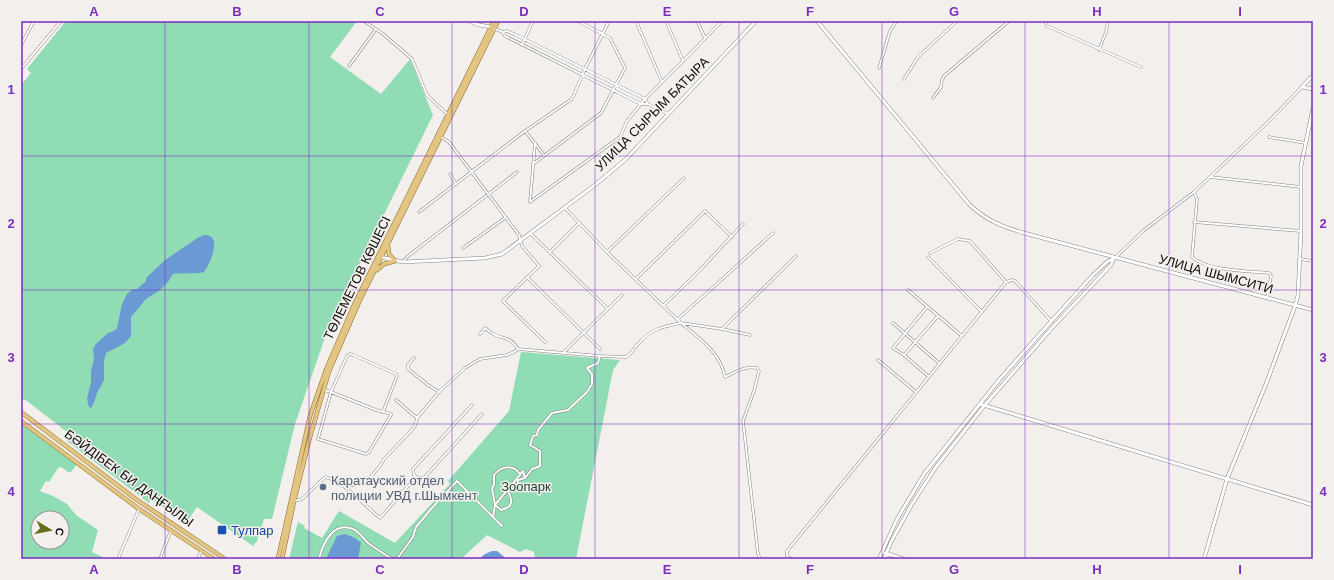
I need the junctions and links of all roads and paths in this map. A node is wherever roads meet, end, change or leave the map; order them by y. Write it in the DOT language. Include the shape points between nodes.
graph roads {
  1 [pos="34,21"];
  2 [pos="61,21"];
  3 [pos="364,21"];
  4 [pos="469,21"];
  5 [pos="494,21"];
  6 [pos="498,21"];
  7 [pos="533,21"];
  8 [pos="578,21"];
  9 [pos="609,21"];
  10 [pos="636,21"];
  11 [pos="666,21"];
  12 [pos="697,21"];
  13 [pos="722,21"];
  14 [pos="756,21"];
  15 [pos="817,21"];
  16 [pos="897,21"];
  17 [pos="957,21"];
  18 [pos="1009,21"];
  19 [pos="1045,21"];
  20 [pos="1108,21"];
  21 [pos="493,28"];
  22 [pos="376,29"];
  23 [pos="503,32"];
  24 [pos="603,33"];
  25 [pos="705,38"];
  26 [pos="525,39"];
  27 [pos="21,45"];
  28 [pos="522,45"];
  29 [pos="1099,50"];
  30 [pos="683,61"];
  31 [pos="348,66"];
  32 [pos="1141,67"];
  33 [pos="879,68"];
  34 [pos="21,69"];
  35 [pos="585,69"];
  36 [pos="471,73"];
  37 [pos="582,75"];
  38 [pos="1313,76"];
  39 [pos="904,79"];
  40 [pos="662,82"];
  41 [pos="617,84"];
  42 [pos="1302,87"];
  43 [pos="1313,89"];
  44 [pos="614,90"];
  45 [pos="933,98"];
  46 [pos="646,99"];
  47 [pos="641,104"];
  48 [pos="648,104"];
  49 [pos="1313,108"];
  50 [pos="668,114"];
  51 [pos="448,115"];
  52 [pos="525,131"];
  53 [pos="441,137"];
  54 [pos="1269,137"];
  55 [pos="535,143"];
  56 [pos="1306,143"];
  57 [pos="544,155"];
  58 [pos="533,164"];
  59 [pos="472,172"];
  60 [pos="517,172"];
  61 [pos="450,174"];
  62 [pos="1210,177"];
  63 [pos="684,178"];
  64 [pos="456,184"];
  65 [pos="1301,187"];
  66 [pos="1194,192"];
  67 [pos="489,194"];
  68 [pos="565,208"];
  69 [pos="420,212"];
  70 [pos="505,218"];
  71 [pos="1194,222"];
  72 [pos="579,223"];
  73 [pos="743,224"];
  74 [pos="1301,231"];
  75 [pos="530,233"];
  76 [pos="773,233"];
  77 [pos="732,237"];
  78 [pos="520,240"];
  79 [pos="388,245"];
  80 [pos="462,248"];
  81 [pos="550,252"];
  82 [pos="607,252"];
  83 [pos="930,253"];
  84 [pos="796,256"];
  85 [pos="380,257"];
  86 [pos="928,257"];
  87 [pos="1114,258"];
  88 [pos="1300,259"];
  89 [pos="395,261"];
  90 [pos="1313,261"];
  91 [pos="404,262"];
  92 [pos="375,272"];
  93 [pos="527,277"];
  94 [pos="636,279"];
  95 [pos="1006,282"];
  96 [pos="908,290"];
  97 [pos="622,295"];
  98 [pos="1267,298"];
  99 [pos="664,306"];
  100 [pos="1295,306"];
  101 [pos="927,307"];
  102 [pos="608,309"];
  103 [pos="1313,310"];
  104 [pos="982,312"];
  105 [pos="938,316"];
  106 [pos="678,319"];
  107 [pos="1052,321"];
  108 [pos="681,323"];
  109 [pos="893,323"];
  110 [pos="722,329"];
  111 [pos="584,332"];
  112 [pos="480,334"];
  113 [pos="905,334"];
  114 [pos="750,335"];
  115 [pos="962,336"];
  116 [pos="545,342"];
  117 [pos="915,342"];
  118 [pos="518,349"];
  119 [pos="600,349"];
  120 [pos="563,353"];
  121 [pos="904,355"];
  122 [pos="600,356"];
  123 [pos="414,358"];
  124 [pos="878,360"];
  125 [pos="939,363"];
  126 [pos="928,376"];
  127 [pos="322,390"];
  128 [pos="331,392"];
  129 [pos="439,392"];
  130 [pos="916,392"];
  131 [pos="396,400"];
  132 [pos="980,404"];
  133 [pos="472,405"];
  134 [pos="984,406"];
  135 [pos="21,412"];
  136 [pos="383,412"];
  137 [pos="482,414"];
  138 [pos="417,418"];
  139 [pos="21,420"];
  140 [pos="310,437"];
  141 [pos="318,440"];
  142 [pos="520,474"];
  143 [pos="416,477"];
  144 [pos="525,478"];
  145 [pos="1227,479"];
  146 [pos="344,486"];
  147 [pos="294,502"];
  148 [pos="495,505"];
  149 [pos="1313,505"];
  150 [pos="139,509"];
  151 [pos="493,517"];
  152 [pos="502,526"];
  153 [pos="171,530"];
  154 [pos="201,551"];
  155 [pos="881,552"];
  156 [pos="886,554"];
  157 [pos="219,555"];
  158 [pos="118,559"];
  159 [pos="160,559"];
  160 [pos="198,559"];
  161 [pos="215,559"];
  162 [pos="225,559"];
  163 [pos="278,559"];
  164 [pos="282,559"];
  165 [pos="319,559"];
  166 [pos="392,559"];
  167 [pos="397,559"];
  168 [pos="760,559"];
  169 [pos="791,559"];
  170 [pos="879,559"];
  171 [pos="884,559"];
  172 [pos="904,559"];
  173 [pos="1204,559"];
  1 -- 27 [label="street"];
  2 -- 34 [label="street"];
  3 -- 22 [label="street"];
  4 -- 21 [label="main road"];
  5 -- 21 [label="main road, ТӨЛЕМЕТОВ КӨШЕСІ"];
  6 -- 21 [label="main road, ТӨЛЕМЕТОВ КӨШЕСІ"];
  7 -- 26 [label="street"];
  8 -- 24 [label="street"];
  9 -- 24 [label="street"];
  10 -- 40 [label="street"];
  11 -- 30 [label="street"];
  12 -- 25 [label="street"];
  13 -- 25 [label="street"];
  14 -- 50 [label="main road, УЛИЦА СЫРЫМ БАТЫРА"];
  15 -- 87 [label="main road, УЛИЦА ШЫМСИТИ" via="985,218 1024,233"];
  16 -- 33 [label="street" via="890,31"];
  17 -- 39 [label="street" via="918,57"];
  18 -- 45 [label="street" via="944,76 941,87"];
  19 -- 29 [label="street" via="1047,26"];
  20 -- 29 [label="street"];
  21 -- 23 [label="street"];
  21 -- 36 [label="main road, ТӨЛЕМЕТОВ КӨШЕСІ"];
  22 -- 31 [label="street"];
  22 -- 51 [label="street" via="412,59 427,95"];
  23 -- 26 [label="street" via="507,30"];
  23 -- 28 [label="street" via="505,36"];
  24 -- 35 [label="street"];
  24 -- 41 [label="street" via="611,39 625,68"];
  25 -- 30 [label="street"];
  26 -- 28 [label="street"];
  26 -- 35 [label="street"];
  28 -- 37 [label="street"];
  29 -- 32 [label="street"];
  30 -- 40 [label="street"];
  35 -- 37 [label="street"];
  35 -- 41 [label="street"];
  36 -- 51 [label="main road, ТӨЛЕМЕТОВ КӨШЕСІ"];
  36 -- 53 [label="main road, ТӨЛЕМЕТОВ КӨШЕСІ"];
  37 -- 44 [label="street"];
  37 -- 52 [label="street" via="572,99"];
  38 -- 42 [label="main road"];
  40 -- 46 [label="street"];
  41 -- 44 [label="street"];
  41 -- 46 [label="street"];
  42 -- 43 [label="main road"];
  42 -- 62 [label="street"];
  44 -- 47 [label="street"];
  44 -- 57 [label="street" via="601,113"];
  46 -- 47 [label="street"];
  46 -- 48 [label="street"];
  47 -- 48 [label="street"];
  47 -- 58 [label="street" via="627,121 620,137 530,202"];
  48 -- 50 [label="street"];
  49 -- 56 [label="main road"];
  50 -- 68 [label="main road, УЛИЦА СЫРЫМ БАТЫРА" via="625,160"];
  51 -- 85 [label="main road, ТӨЛЕМЕТОВ КӨШЕСІ"];
  52 -- 55 [label="street"];
  52 -- 59 [label="street"];
  53 -- 59 [label="street" via="449,142"];
  53 -- 79 [label="main road, ТӨЛЕМЕТОВ КӨШЕСІ"];
  54 -- 56 [label="street"];
  55 -- 57 [label="street"];
  55 -- 58 [label="street"];
  56 -- 65 [label="main road" via="1301,166"];
  57 -- 58 [label="street"];
  59 -- 64 [label="street"];
  59 -- 67 [label="street"];
  60 -- 67 [label="street"];
  61 -- 64 [label="street"];
  62 -- 65 [label="street"];
  62 -- 66 [label="street"];
  63 -- 82 [label="street"];
  64 -- 69 [label="street"];
  65 -- 74 [label="main road"];
  66 -- 71 [label="street" via="1197,199"];
  66 -- 87 [label="street" via="1143,231"];
  67 -- 70 [label="street"];
  67 -- 91 [label="street" via="407,257"];
  68 -- 72 [label="street"];
  68 -- 75 [label="main road, УЛИЦА СЫРЫМ БАТЫРА"];
  70 -- 78 [label="street"];
  70 -- 80 [label="street"];
  71 -- 74 [label="street"];
  71 -- 98 [label="street" via="1192,257 1217,268 1269,273 1272,276"];
  72 -- 81 [label="street"];
  72 -- 82 [label="street"];
  73 -- 77 [label="street"];
  74 -- 88 [label="main road"];
  75 -- 78 [label="main road, УЛИЦА СЫРЫМ БАТЫРА"];
  75 -- 81 [label="street"];
  76 -- 106 [label="street"];
  77 -- 94 [label="street" via="705,211"];
  77 -- 99 [label="street"];
  78 -- 91 [label="main road, УЛИЦА СЫРЫМ БАТЫРА" via="502,254 490,258"];
  78 -- 93 [label="street" via="539,266"];
  79 -- 85 [label="main road, ТӨЛЕМЕТОВ КӨШЕСІ"];
  79 -- 89 [label="main road" via="389,254"];
  81 -- 102 [label="street"];
  82 -- 94 [label="street"];
  83 -- 95 [label="street" via="958,239 970,241"];
  84 -- 110 [label="street"];
  85 -- 89 [label="main road, УЛИЦА СЫРЫМ БАТЫРА"];
  85 -- 92 [label="main road, ТӨЛЕМЕТОВ КӨШЕСІ"];
  85 -- 163 [label="main road, ТӨЛЕМЕТОВ КӨШЕСІ" via="337,343 317,394 303,444"];
  86 -- 104 [label="street"];
  87 -- 98 [label="main road, УЛИЦА ШЫМСИТИ"];
  87 -- 107 [label="main road" via="1093,275"];
  87 -- 134 [label="main road" via="1111,265"];
  88 -- 90 [label="street"];
  88 -- 100 [label="main road"];
  89 -- 91 [label="main road, УЛИЦА СЫРЫМ БАТЫРА"];
  89 -- 92 [label="main road" via="384,264"];
  92 -- 127 [label="main road, ТӨЛЕМЕТОВ КӨШЕСІ" via="340,344"];
  93 -- 111 [label="street"];
  93 -- 116 [label="street" via="503,301"];
  94 -- 99 [label="street"];
  95 -- 104 [label="street"];
  95 -- 107 [label="street" via="1015,281"];
  96 -- 101 [label="street"];
  97 -- 102 [label="street"];
  98 -- 100 [label="main road, УЛИЦА ШЫМСИТИ"];
  99 -- 106 [label="street"];
  100 -- 103 [label="main road, УЛИЦА ШЫМСИТИ"];
  100 -- 145 [label="main road"];
  101 -- 105 [label="street"];
  101 -- 113 [label="street"];
  102 -- 111 [label="street"];
  104 -- 115 [label="street"];
  105 -- 115 [label="street"];
  105 -- 117 [label="street"];
  106 -- 108 [label="street"];
  107 -- 132 [label="main road"];
  108 -- 110 [label="street"];
  108 -- 122 [label="street" via="664,326 648,333 626,357"];
  108 -- 168 [label="street" via="712,351 725,377 740,369 757,368 754,391 743,421"];
  109 -- 113 [label="street"];
  110 -- 114 [label="street"];
  111 -- 119 [label="street"];
  111 -- 120 [label="street"];
  112 -- 118 [label="street" via="485,328 508,338"];
  113 -- 117 [label="street"];
  113 -- 121 [label="street" via="894,348"];
  115 -- 125 [label="street"];
  117 -- 121 [label="street"];
  117 -- 125 [label="street"];
  118 -- 120 [label="street"];
  118 -- 129 [label="street" via="507,355 480,359 465,368"];
  120 -- 122 [label="street"];
  121 -- 126 [label="street"];
  122 -- 144 [label="street" via="598,363 587,368 592,374 592,384 587,392 568,410 552,414 538,430 537,435 533,436 530,445 540,451 540,466 532,468"];
  123 -- 129 [label="street" via="408,369"];
  124 -- 130 [label="street"];
  125 -- 126 [label="street"];
  126 -- 130 [label="street"];
  127 -- 128 [label="street"];
  127 -- 140 [label="main road, ТӨЛЕМЕТОВ КӨШЕСІ"];
  128 -- 136 [label="street"];
  128 -- 136 [label="street" via="347,356 353,355 396,374"];
  128 -- 141 [label="street"];
  129 -- 138 [label="street"];
  130 -- 169 [label="street" via="787,551 787,556"];
  131 -- 138 [label="street"];
  132 -- 134 [label="main road"];
  132 -- 155 [label="main road" via="924,474"];
  133 -- 143 [label="street" via="413,469"];
  134 -- 145 [label="main road"];
  134 -- 156 [label="main road" via="936,467 912,504"];
  135 -- 157 [label="main road, БӘЙДІБЕК БИ ДАҢҒЫЛЫ" via="137,500"];
  136 -- 141 [label="street" via="391,416 366,454"];
  137 -- 143 [label="street" via="424,478"];
  138 -- 146 [label="street" via="415,426 367,481"];
  139 -- 150 [label="main road, БӘЙДІБЕК БИ ДАҢҒЫЛЫ"];
  140 -- 141 [label="street"];
  140 -- 147 [label="main road, ТӨЛЕМЕТОВ КӨШЕСІ"];
  142 -- 144 [label="street" via="523,471"];
  142 -- 148 [label="street"];
  142 -- 148 [label="street" via="510,467 497,471 492,488"];
  143 -- 146 [label="street" via="380,518"];
  144 -- 148 [label="street" via="518,480 517,487 508,492 511,503 507,508 501,510"];
  145 -- 149 [label="main road"];
  145 -- 173 [label="main road"];
  146 -- 147 [label="street" via="325,477 302,499"];
  147 -- 164 [label="main road, ТӨЛЕМЕТОВ КӨШЕСІ"];
  148 -- 151 [label="street"];
  150 -- 153 [label="main road, БӘЙДІБЕК БИ ДАҢҒЫЛЫ"];
  150 -- 158 [label="street"];
  151 -- 152 [label="street"];
  151 -- 167 [label="street" via="457,481 416,527"];
  153 -- 154 [label="main road, БӘЙДІБЕК БИ ДАҢҒЫЛЫ"];
  153 -- 159 [label="street"];
  154 -- 160 [label="street"];
  154 -- 161 [label="main road, БӘЙДІБЕК БИ ДАҢҒЫЛЫ"];
  155 -- 156 [label="main road"];
  155 -- 170 [label="main road"];
  156 -- 171 [label="main road"];
  156 -- 172 [label="main road"];
  157 -- 161 [label="main road"];
  157 -- 162 [label="main road, БӘЙДІБЕК БИ ДАҢҒЫЛЫ"];
  165 -- 166 [label="street" via="321,549 333,530 343,527 354,529 368,543"];
}
